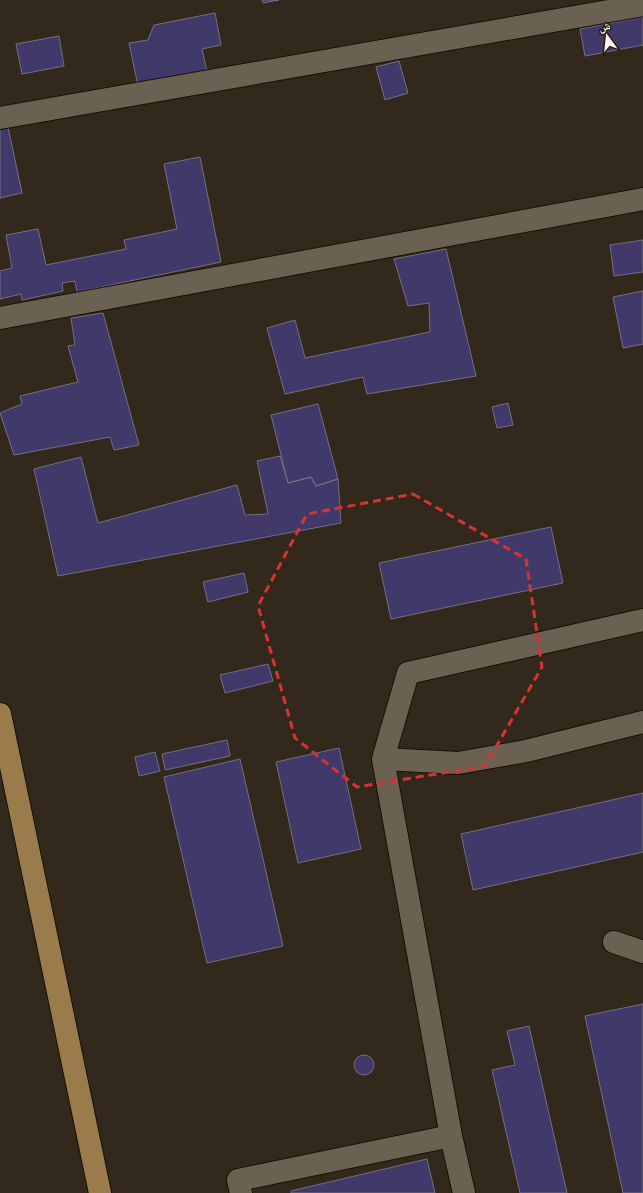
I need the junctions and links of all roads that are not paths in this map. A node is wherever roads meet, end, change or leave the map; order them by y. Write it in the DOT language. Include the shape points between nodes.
graph roads {
  1 [pos="643,5"];
  2 [pos="0,118"];
  3 [pos="643,199"];
  4 [pos="0,318"];
  5 [pos="643,620"];
  6 [pos="0,714"];
  7 [pos="643,722"];
  8 [pos="383,759"];
  9 [pos="614,942"];
  10 [pos="643,952"];
  11 [pos="451,1136"];
  12 [pos="100,1193"];
  13 [pos="241,1193"];
  14 [pos="464,1193"];
  1 -- 2 [label="street"];
  3 -- 4 [label="street"];
  5 -- 8 [label="street" via="408,673"];
  6 -- 12 [label="main road"];
  7 -- 8 [label="street" via="526,751 458,762"];
  8 -- 11 [label="street"];
  9 -- 10 [label="street"];
  11 -- 13 [label="street" via="238,1180"];
  11 -- 14 [label="street"];
}
